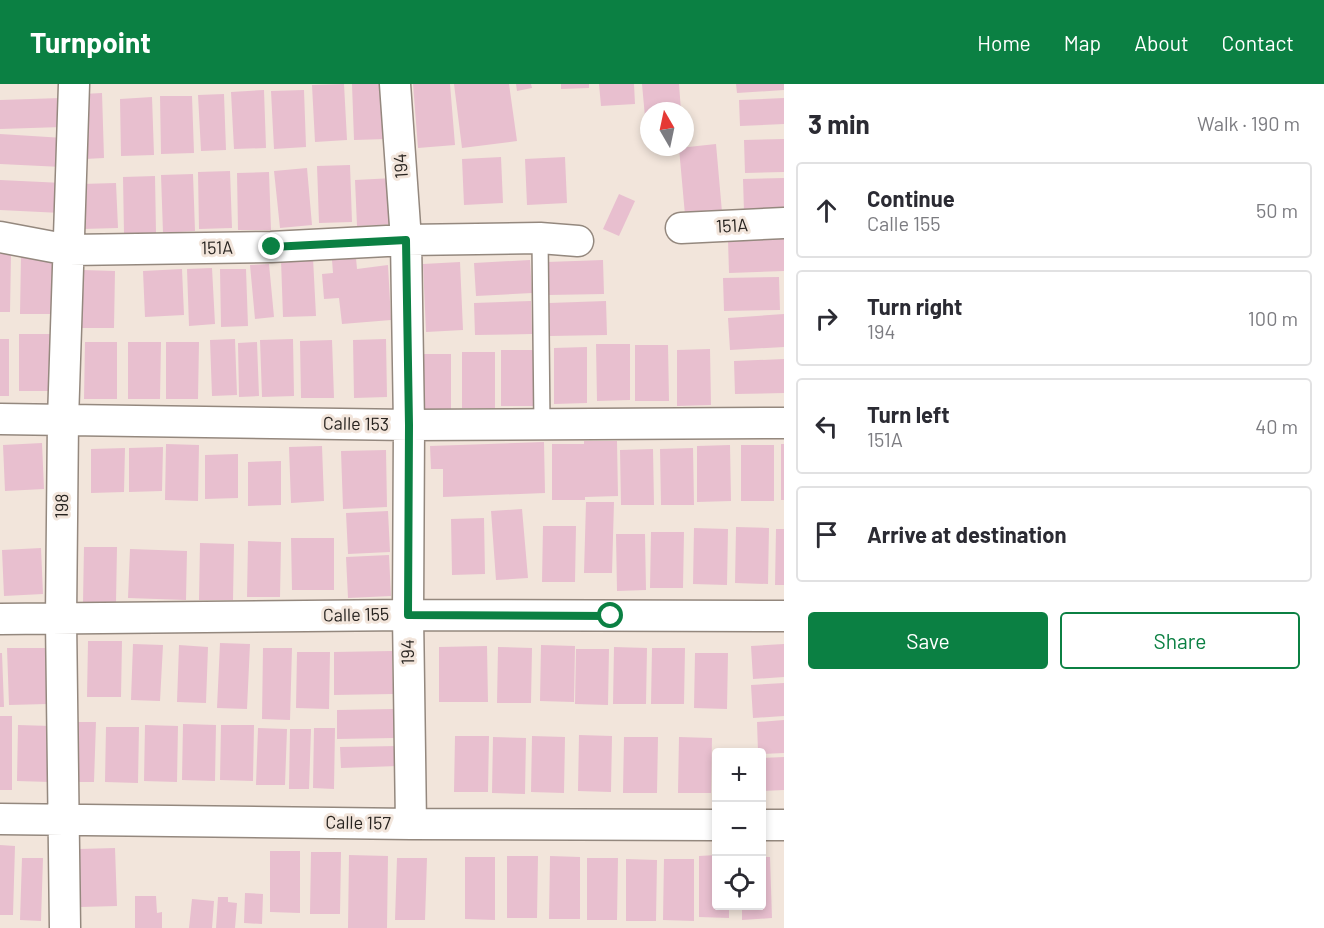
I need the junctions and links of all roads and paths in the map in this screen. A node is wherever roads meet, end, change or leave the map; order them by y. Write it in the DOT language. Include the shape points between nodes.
graph roads {
  1 [pos="74,84"];
  2 [pos="395,84"];
  3 [pos="784,223"];
  4 [pos="681,228"];
  5 [pos="0,237"];
  6 [pos="540,238"];
  7 [pos="406,240"];
  8 [pos="578,241"];
  9 [pos="69,250"];
  10 [pos="0,419"];
  11 [pos="63,420"];
  12 [pos="784,423"];
  13 [pos="409,425"];
  14 [pos="542,425"];
  15 [pos="408,615"];
  16 [pos="784,616"];
  17 [pos="0,619"];
  18 [pos="61,619"];
  19 [pos="0,819"];
  20 [pos="64,820"];
  21 [pos="411,824"];
  22 [pos="712,825"];
  23 [pos="766,825"];
  24 [pos="784,825"];
  25 [pos="65,928"];
  1 -- 9 [label="street, 198"];
  2 -- 7 [label="street, 194"];
  3 -- 4 [label="street, 151A"];
  5 -- 9 [label="street, 151A"];
  6 -- 7 [label="street, 151A"];
  6 -- 8 [label="street, 151A"];
  6 -- 14 [label="lane"];
  7 -- 9 [label="street, 151A" via="272,247"];
  7 -- 13 [label="street, 194"];
  9 -- 11 [label="street, 198"];
  10 -- 11 [label="street, Calle 153"];
  11 -- 13 [label="street, Calle 153"];
  11 -- 18 [label="street, 198"];
  12 -- 14 [label="street, Calle 153"];
  13 -- 14 [label="street, Calle 153"];
  13 -- 15 [label="street, 194"];
  15 -- 16 [label="street, Calle 155"];
  15 -- 18 [label="street, Calle 155"];
  15 -- 21 [label="street, 194"];
  17 -- 18 [label="street, Calle 155"];
  18 -- 20 [label="street, 198"];
  19 -- 20 [label="street, Calle 157"];
  20 -- 21 [label="street, Calle 157"];
  20 -- 25 [label="street, 198"];
  21 -- 22 [label="street, Calle 157"];
  23 -- 24 [label="street"];
}
